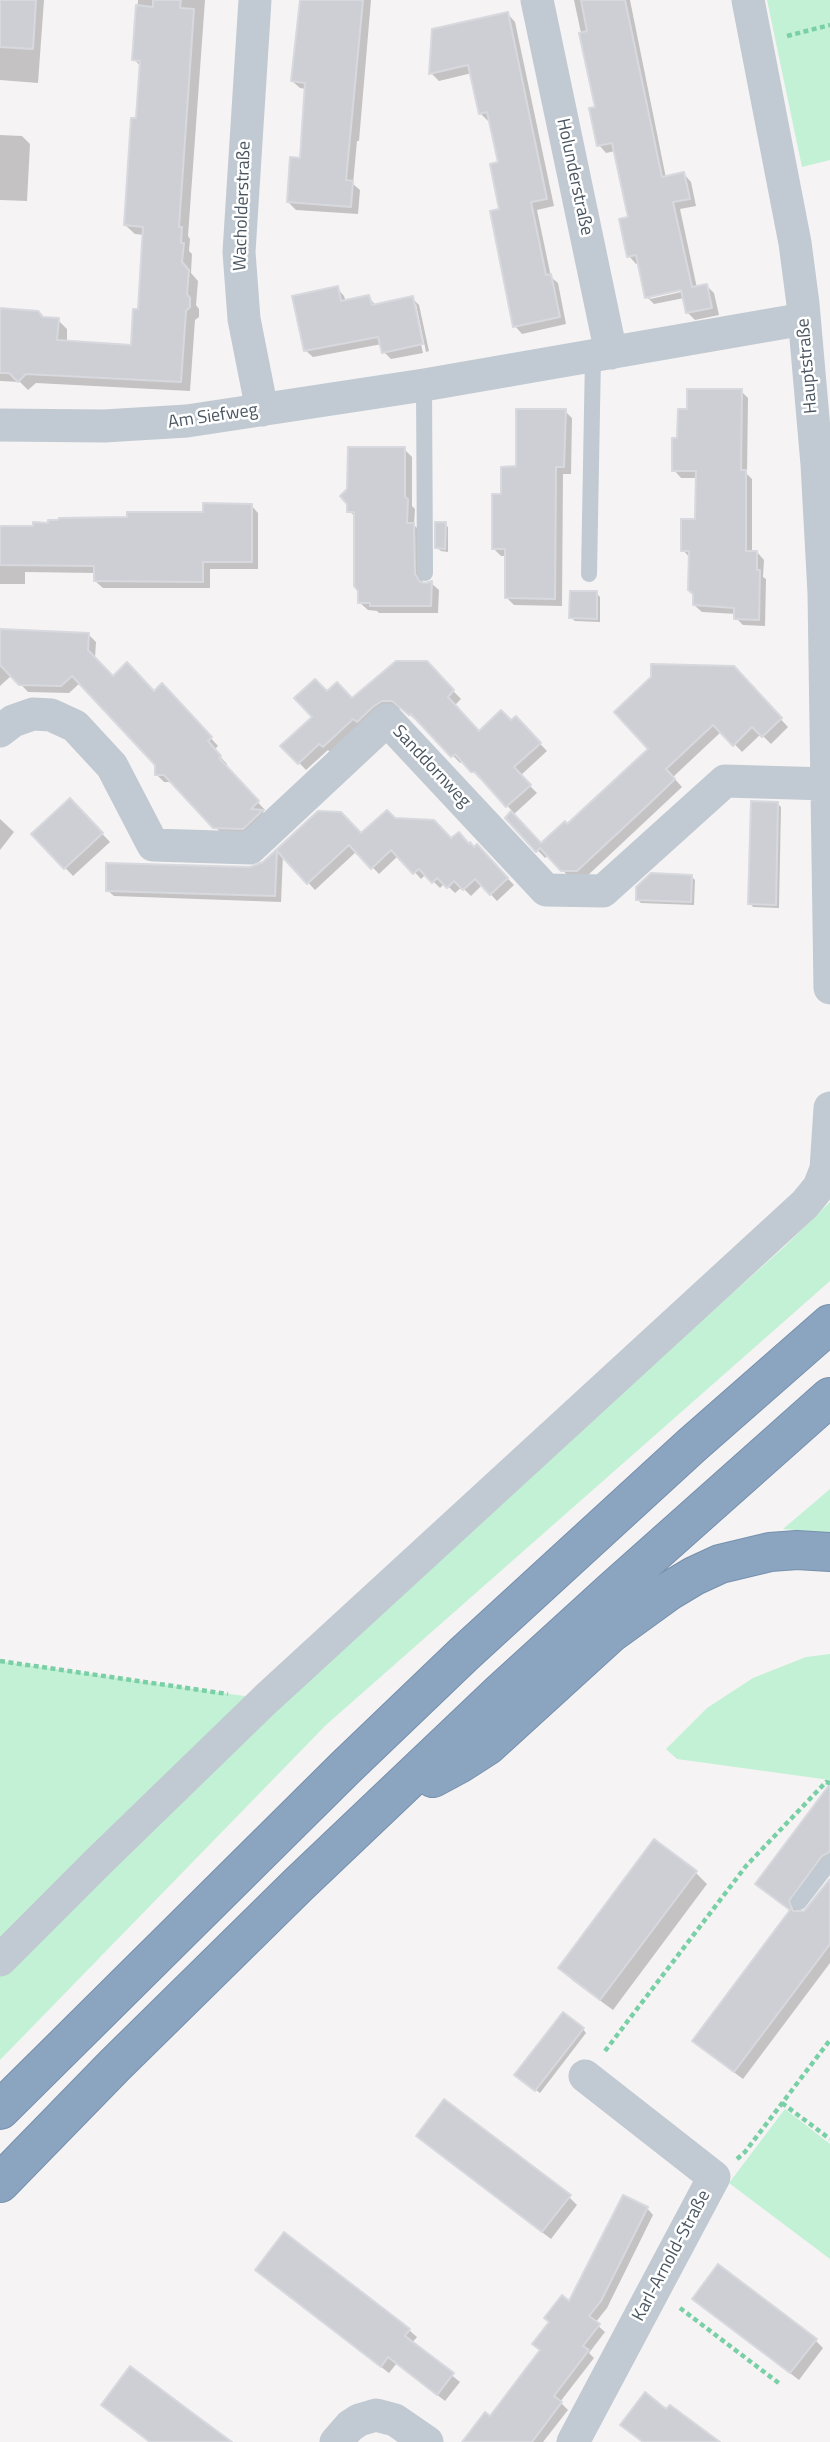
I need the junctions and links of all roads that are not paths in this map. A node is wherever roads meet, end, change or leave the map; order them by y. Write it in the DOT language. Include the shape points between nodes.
graph roads {
  1 [pos="255,0"];
  2 [pos="537,0"];
  3 [pos="748,0"];
  4 [pos="804,319"];
  5 [pos="602,355"];
  6 [pos="425,385"];
  7 [pos="262,410"];
  8 [pos="0,425"];
  9 [pos="425,573"];
  10 [pos="589,574"];
  11 [pos="0,731"];
  12 [pos="828,741"];
  13 [pos="827,784"];
  14 [pos="830,988"];
  15 [pos="830,1108"];
  16 [pos="830,1324"];
  17 [pos="830,1397"];
  18 [pos="830,1552"];
  19 [pos="390,1799"];
  20 [pos="830,1862"];
  21 [pos="799,1902"];
  22 [pos="0,1960"];
  23 [pos="585,2076"];
  24 [pos="0,2110"];
  25 [pos="0,2183"];
  26 [pos="336,2442"];
  27 [pos="427,2442"];
  28 [pos="573,2442"];
  1 -- 7 [label="street, Wacholderstraße" via="239,263 244,319"];
  2 -- 5 [label="street, Holunderstraße"];
  3 -- 4 [label="street, Hauptstraße" via="789,209"];
  4 -- 5 [label="street, Am Siefweg"];
  4 -- 12 [label="street, Hauptstraße" via="819,490"];
  5 -- 6 [label="street, Am Siefweg"];
  5 -- 10 [label="lane"];
  6 -- 7 [label="street, Am Siefweg"];
  6 -- 9 [label="lane"];
  7 -- 8 [label="street, Am Siefweg" via="142,425"];
  11 -- 13 [label="street, Sanddornweg" via="33,714 51,715 75,726 112,766 153,845 250,848 387,720 546,890 603,891 725,781"];
  12 -- 13 [label="street, Hauptstraße"];
  13 -- 14 [label="street, Hauptstraße"];
  15 -- 22 [label="street" via="824,1177 806,1204 267,1699"];
  16 -- 24 [label="highway" via="464,1654"];
  17 -- 19 [label="highway" via="623,1580"];
  18 -- 19 [label="highway" via="770,1552 720,1564 694,1576 611,1633 487,1746"];
  19 -- 25 [label="highway"];
  20 -- 21 [label="lane"];
  23 -- 28 [label="street, Karl-Arnold-Straße" via="714,2177"];
  26 -- 27 [label="street" via="359,2420 376,2416 395,2420"];
}
